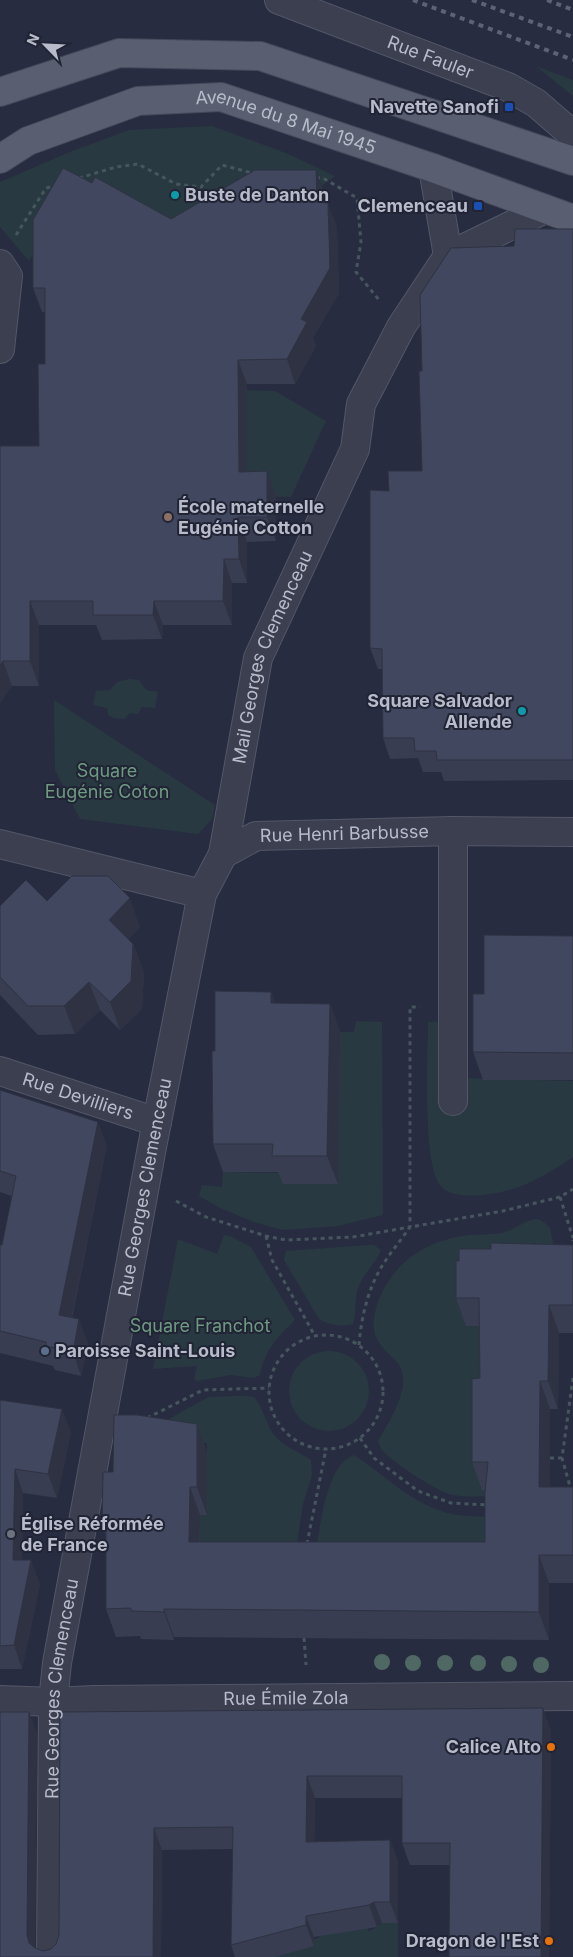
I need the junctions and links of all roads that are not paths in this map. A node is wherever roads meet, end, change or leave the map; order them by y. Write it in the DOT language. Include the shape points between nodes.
graph roads {
  1 [pos="279,0"];
  2 [pos="0,92"];
  3 [pos="573,135"];
  4 [pos="0,159"];
  5 [pos="573,161"];
  6 [pos="432,168"];
  7 [pos="545,209"];
  8 [pos="573,219"];
  9 [pos="448,256"];
  10 [pos="0,264"];
  11 [pos="0,349"];
  12 [pos="453,831"];
  13 [pos="573,832"];
  14 [pos="0,844"];
  15 [pos="223,854"];
  16 [pos="202,894"];
  17 [pos="0,1071"];
  18 [pos="453,1101"];
  19 [pos="157,1122"];
  20 [pos="573,1696"];
  21 [pos="0,1700"];
  22 [pos="53,1702"];
  23 [pos="51,1957"];
  1 -- 3 [label="street, Rue Fauler" via="508,87 536,103"];
  2 -- 5 [label="main road" via="119,53 260,56"];
  4 -- 6 [label="main road, Avenue du 8 Mai 1945" via="28,141 138,101 221,96"];
  6 -- 7 [label="main road, Avenue du 8 Mai 1945"];
  6 -- 9 [label="street"];
  7 -- 8 [label="main road, Avenue du 8 Mai 1945"];
  7 -- 9 [label="street"];
  9 -- 15 [label="street, Mail Georges Clemenceau" via="401,328 361,404 355,449 258,658"];
  10 -- 11 [label="street" via="8,276"];
  12 -- 13 [label="street, Rue Henri Barbusse"];
  12 -- 15 [label="street, Rue Henri Barbusse" via="256,836"];
  12 -- 18 [label="street"];
  14 -- 16 [label="street"];
  15 -- 16 [label="street"];
  16 -- 19 [label="street, Rue Georges Clemenceau"];
  17 -- 19 [label="street, Rue Devilliers"];
  19 -- 22 [label="street, Rue Georges Clemenceau" via="57,1663"];
  20 -- 22 [label="street, Rue Émile Zola"];
  21 -- 22 [label="street, Rue Émile Zola"];
  22 -- 23 [label="street, Rue Georges Clemenceau"];
}
